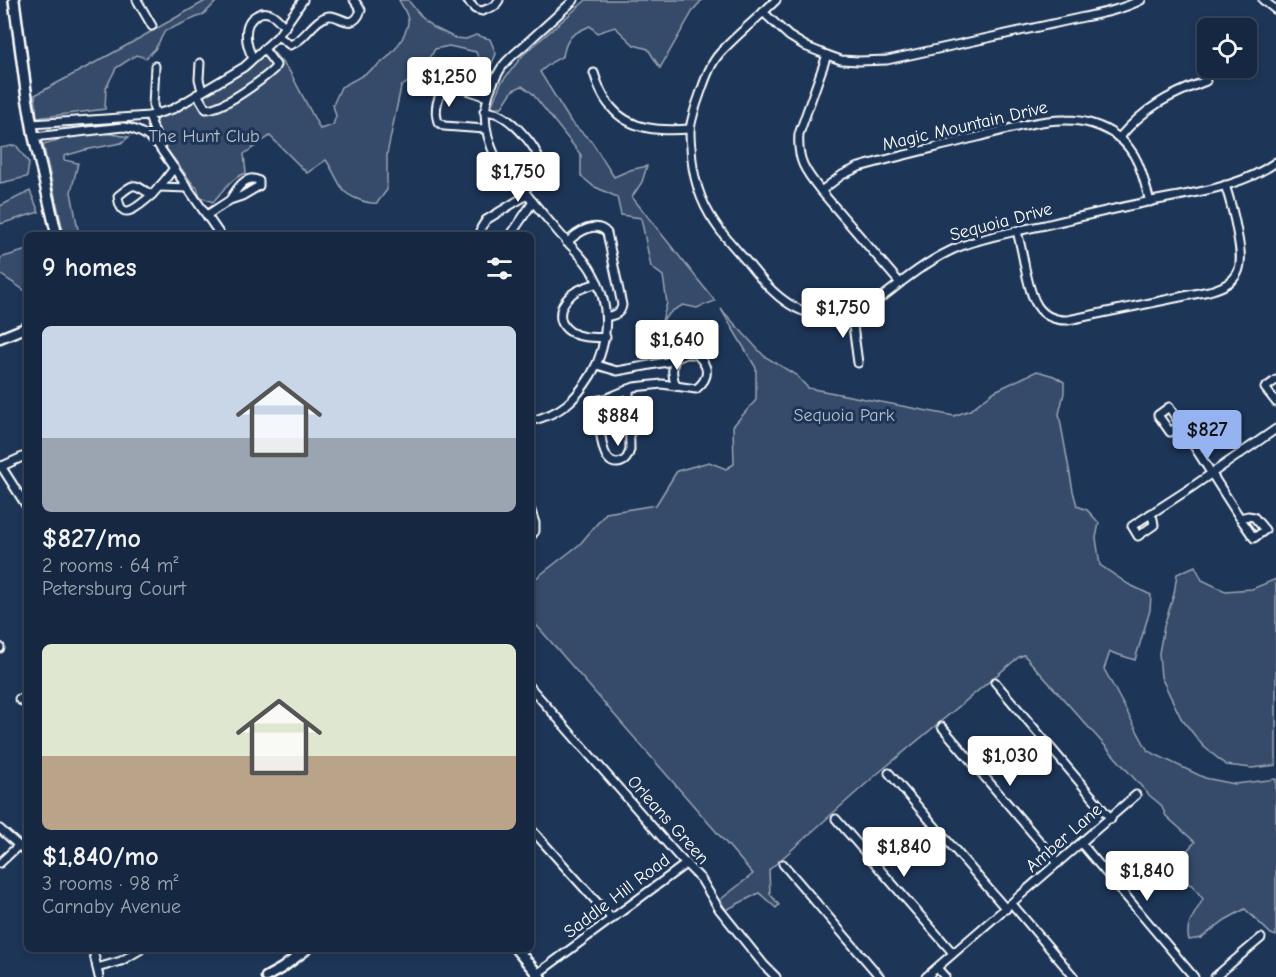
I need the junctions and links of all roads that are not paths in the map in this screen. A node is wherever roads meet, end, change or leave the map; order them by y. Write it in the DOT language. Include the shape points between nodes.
graph roads {
  1 [pos="14,0"];
  2 [pos="137,0"];
  3 [pos="303,0"];
  4 [pos="354,0"];
  5 [pos="467,0"];
  6 [pos="499,0"];
  7 [pos="574,0"];
  8 [pos="776,0"];
  9 [pos="1141,0"];
  10 [pos="1263,0"];
  11 [pos="1276,10"];
  12 [pos="764,12"];
  13 [pos="152,26"];
  14 [pos="285,27"];
  15 [pos="278,36"];
  16 [pos="264,49"];
  17 [pos="827,55"];
  18 [pos="253,58"];
  19 [pos="200,63"];
  20 [pos="155,66"];
  21 [pos="594,73"];
  22 [pos="1206,81"];
  23 [pos="199,92"];
  24 [pos="487,97"];
  25 [pos="484,111"];
  26 [pos="153,115"];
  27 [pos="135,116"];
  28 [pos="32,124"];
  29 [pos="134,129"];
  30 [pos="485,129"];
  31 [pos="690,129"];
  32 [pos="34,137"];
  33 [pos="1119,138"];
  34 [pos="160,148"];
  35 [pos="1276,162"];
  36 [pos="174,168"];
  37 [pos="1226,185"];
  38 [pos="159,187"];
  39 [pos="188,188"];
  40 [pos="821,192"];
  41 [pos="525,193"];
  42 [pos="152,195"];
  43 [pos="230,200"];
  44 [pos="533,202"];
  45 [pos="1150,202"];
  46 [pos="207,216"];
  47 [pos="1017,231"];
  48 [pos="56,232"];
  49 [pos="217,232"];
  50 [pos="482,232"];
  51 [pos="513,232"];
  52 [pos="567,243"];
  53 [pos="598,283"];
  54 [pos="900,283"];
  55 [pos="851,311"];
  56 [pos="606,317"];
  57 [pos="24,328"];
  58 [pos="606,337"];
  59 [pos="0,338"];
  60 [pos="675,359"];
  61 [pos="858,363"];
  62 [pos="597,365"];
  63 [pos="1276,380"];
  64 [pos="676,386"];
  65 [pos="629,389"];
  66 [pos="581,391"];
  67 [pos="594,401"];
  68 [pos="1276,402"];
  69 [pos="534,420"];
  70 [pos="1181,425"];
  71 [pos="1276,429"];
  72 [pos="24,456"];
  73 [pos="1,467"];
  74 [pos="1211,473"];
  75 [pos="24,502"];
  76 [pos="1150,514"];
  77 [pos="1240,518"];
  78 [pos="995,682"];
  79 [pos="534,691"];
  80 [pos="19,699"];
  81 [pos="24,703"];
  82 [pos="942,727"];
  83 [pos="889,773"];
  84 [pos="1136,795"];
  85 [pos="836,819"];
  86 [pos="1111,819"];
  87 [pos="0,829"];
  88 [pos="534,832"];
  89 [pos="1081,843"];
  90 [pos="18,846"];
  91 [pos="24,851"];
  92 [pos="0,863"];
  93 [pos="687,863"];
  94 [pos="1058,863"];
  95 [pos="783,864"];
  96 [pos="1009,906"];
  97 [pos="612,919"];
  98 [pos="1261,938"];
  99 [pos="93,952"];
  100 [pos="137,952"];
  101 [pos="303,952"];
  102 [pos="519,952"];
  103 [pos="953,954"];
  104 [pos="97,968"];
  105 [pos="937,968"];
  106 [pos="538,976"];
  107 [pos="99,977"];
  108 [pos="266,977"];
  109 [pos="776,977"];
  110 [pos="880,977"];
  111 [pos="926,977"];
  112 [pos="945,977"];
  113 [pos="1074,977"];
  114 [pos="1194,977"];
  115 [pos="1215,977"];
  1 -- 28 [label="main road"];
  2 -- 13 [label="street"];
  3 -- 14 [label="street"];
  4 -- 15 [label="street" via="361,10 354,20 324,17 290,45"];
  5 -- 6 [label="street" via="483,11"];
  7 -- 24 [label="street" via="500,69"];
  8 -- 12 [label="street, Sequoia Drive"];
  9 -- 17 [label="street" via="1103,13 887,60 859,62"];
  10 -- 11 [label="street"];
  12 -- 17 [label="street" via="789,36"];
  12 -- 31 [label="street, Sequoia Drive" via="718,54 695,106"];
  14 -- 15 [label="street"];
  14 -- 18 [label="street" via="272,14 254,16 246,34"];
  15 -- 16 [label="street"];
  16 -- 18 [label="street"];
  16 -- 23 [label="street" via="276,65 274,69 223,105 206,109"];
  17 -- 40 [label="street" via="799,134 798,148 809,177"];
  18 -- 23 [label="street"];
  19 -- 23 [label="street"];
  20 -- 26 [label="street"];
  21 -- 31 [label="street" via="611,107 632,124 654,129"];
  22 -- 33 [label="street" via="1147,109"];
  23 -- 26 [label="street" via="173,109"];
  24 -- 25 [label="street"];
  24 -- 30 [label="street" via="447,86 441,92 436,113 438,122 444,126"];
  25 -- 30 [label="street"];
  25 -- 41 [label="street" via="505,118 536,152 540,170"];
  26 -- 27 [label="street"];
  26 -- 34 [label="street"];
  27 -- 28 [label="street"];
  27 -- 29 [label="street"];
  28 -- 32 [label="main road"];
  29 -- 32 [label="street" via="101,128"];
  29 -- 34 [label="street"];
  30 -- 41 [label="street" via="496,158"];
  31 -- 55 [label="street, Sequoia Drive" via="694,180 702,200 714,223 762,281 807,314"];
  32 -- 48 [label="main road"];
  33 -- 40 [label="street, Magic Mountain Drive" via="1094,125 1055,120 859,167"];
  33 -- 45 [label="street, Magic Mountain Drive" via="1138,162"];
  34 -- 36 [label="street"];
  35 -- 37 [label="street, Sequoia Drive" via="1245,180"];
  36 -- 38 [label="street"];
  36 -- 39 [label="street"];
  37 -- 45 [label="street, Sequoia Drive"];
  37 -- 47 [label="street" via="1240,267 1227,285 1209,291 1068,320 1052,318 1033,299"];
  38 -- 39 [label="street"];
  38 -- 42 [label="street"];
  39 -- 46 [label="street"];
  40 -- 54 [label="street"];
  41 -- 44 [label="street"];
  41 -- 50 [label="street" via="486,220"];
  42 -- 42 [label="street" via="126,212 117,196 133,185"];
  43 -- 46 [label="street"];
  44 -- 51 [label="street"];
  44 -- 52 [label="street"];
  45 -- 47 [label="street, Sequoia Drive"];
  46 -- 49 [label="street"];
  47 -- 54 [label="street, Sequoia Drive" via="949,251"];
  52 -- 53 [label="street"];
  52 -- 56 [label="street" via="574,235 592,228 608,233 622,305 618,313"];
  53 -- 56 [label="street"];
  53 -- 58 [label="street" via="572,294 562,307 561,320 575,334"];
  54 -- 55 [label="street, Sequoia Drive" via="873,303"];
  55 -- 61 [label="street"];
  56 -- 58 [label="street"];
  57 -- 59 [label="street"];
  58 -- 62 [label="street"];
  60 -- 62 [label="street" via="617,371"];
  60 -- 64 [label="street" via="672,374"];
  60 -- 64 [label="street" via="696,354 705,363 707,373 696,389"];
  62 -- 66 [label="street"];
  63 -- 68 [label="street" via="1265,388"];
  64 -- 65 [label="street"];
  65 -- 67 [label="street"];
  65 -- 67 [label="street" via="630,450 621,462 612,462 605,454"];
  66 -- 67 [label="street"];
  66 -- 69 [label="street" via="561,409"];
  70 -- 74 [label="street"];
  71 -- 74 [label="street"];
  72 -- 73 [label="street"];
  73 -- 75 [label="street"];
  74 -- 76 [label="street"];
  74 -- 77 [label="street"];
  78 -- 86 [label="street"];
  79 -- 93 [label="street, Orleans Green"];
  80 -- 81 [label="street"];
  82 -- 94 [label="street"];
  83 -- 96 [label="street"];
  84 -- 86 [label="street, Amber Lane"];
  85 -- 103 [label="street"];
  86 -- 89 [label="street, Amber Lane"];
  87 -- 90 [label="street"];
  88 -- 97 [label="street"];
  89 -- 94 [label="street, Amber Lane"];
  89 -- 114 [label="street"];
  90 -- 91 [label="street"];
  90 -- 92 [label="street"];
  93 -- 97 [label="street, Saddle Hill Road"];
  93 -- 109 [label="street, Orleans Green" via="719,909"];
  94 -- 96 [label="street, Amber Lane"];
  95 -- 110 [label="street"];
  96 -- 103 [label="street, Amber Lane"];
  96 -- 113 [label="street"];
  97 -- 106 [label="street, Saddle Hill Road"];
  98 -- 115 [label="street"];
  99 -- 104 [label="street"];
  100 -- 104 [label="street"];
  101 -- 108 [label="street"];
  102 -- 106 [label="main road"];
  103 -- 105 [label="street, Amber Lane"];
  104 -- 107 [label="street"];
  105 -- 111 [label="street, Amber Lane"];
  105 -- 112 [label="street"];
}
